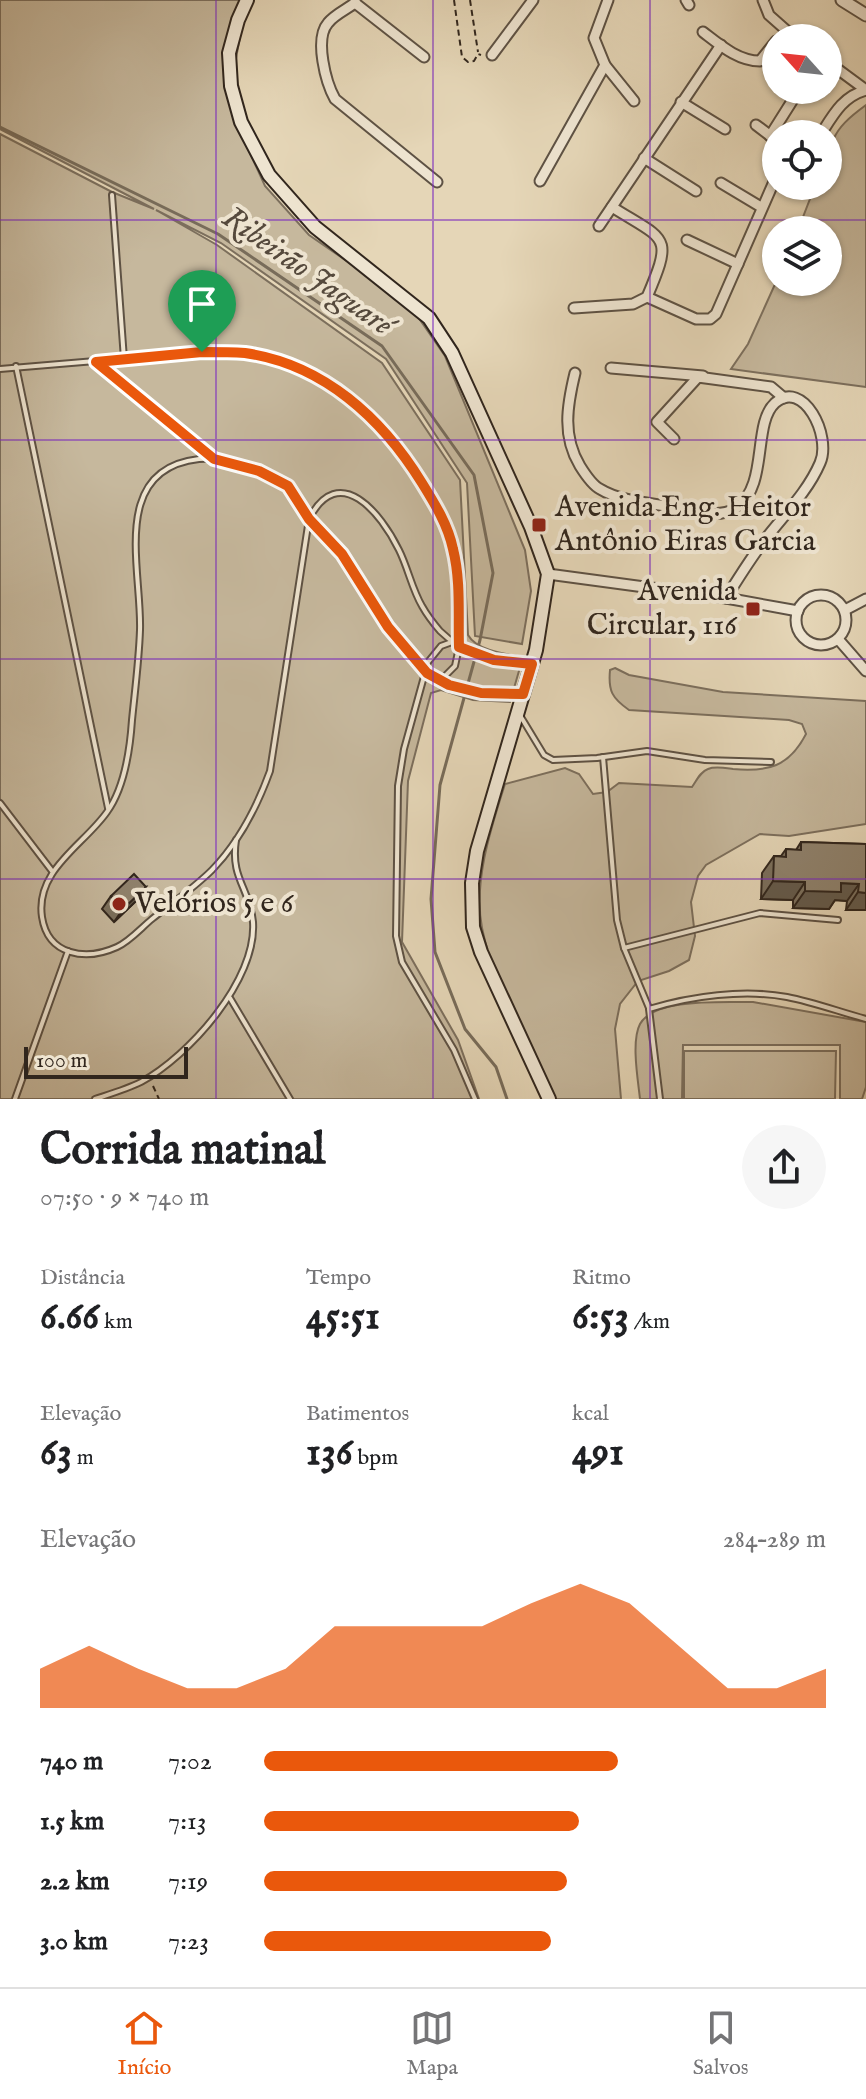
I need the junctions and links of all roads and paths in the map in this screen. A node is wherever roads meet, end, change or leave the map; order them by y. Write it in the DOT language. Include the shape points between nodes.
graph roads {
  1 [pos="247,0"];
  2 [pos="454,0"];
  3 [pos="470,0"];
  4 [pos="533,0"];
  5 [pos="608,0"];
  6 [pos="763,0"];
  7 [pos="842,0"];
  8 [pos="355,2"];
  9 [pos="866,15"];
  10 [pos="773,24"];
  11 [pos="703,32"];
  12 [pos="721,45"];
  13 [pos="478,54"];
  14 [pos="492,55"];
  15 [pos="424,57"];
  16 [pos="762,58"];
  17 [pos="605,65"];
  18 [pos="842,72"];
  19 [pos="634,101"];
  20 [pos="681,102"];
  21 [pos="842,103"];
  22 [pos="756,125"];
  23 [pos="725,129"];
  24 [pos="762,130"];
  25 [pos="644,158"];
  26 [pos="540,181"];
  27 [pos="437,182"];
  28 [pos="721,183"];
  29 [pos="696,191"];
  30 [pos="112,195"];
  31 [pos="764,200"];
  32 [pos="612,207"];
  33 [pos="761,207"];
  34 [pos="599,226"];
  35 [pos="687,240"];
  36 [pos="738,264"];
  37 [pos="647,297"];
  38 [pos="574,308"];
  39 [pos="124,359"];
  40 [pos="96,362"];
  41 [pos="16,366"];
  42 [pos="611,368"];
  43 [pos="0,369"];
  44 [pos="575,373"];
  45 [pos="703,376"];
  46 [pos="784,398"];
  47 [pos="674,439"];
  48 [pos="214,459"];
  49 [pos="309,519"];
  50 [pos="548,574"];
  51 [pos="726,598"];
  52 [pos="866,599"];
  53 [pos="845,610"];
  54 [pos="798,611"];
  55 [pos="838,639"];
  56 [pos="452,642"];
  57 [pos="459,647"];
  58 [pos="532,664"];
  59 [pos="866,671"];
  60 [pos="427,673"];
  61 [pos="441,680"];
  62 [pos="523,694"];
  63 [pos="517,711"];
  64 [pos="603,757"];
  65 [pos="771,762"];
  66 [pos="0,803"];
  67 [pos="108,810"];
  68 [pos="236,839"];
  69 [pos="53,872"];
  70 [pos="838,920"];
  71 [pos="624,948"];
  72 [pos="68,951"];
  73 [pos="229,997"];
  74 [pos="649,1009"];
  75 [pos="866,1019"];
  76 [pos="149,1077"];
  77 [pos="15,1099"];
  78 [pos="95,1099"];
  79 [pos="159,1099"];
  80 [pos="290,1099"];
  81 [pos="475,1099"];
  82 [pos="549,1099"];
  83 [pos="660,1099"];
  1 -- 50 [label="main road" via="229,53 241,122 269,175 315,227 429,318 452,353"];
  2 -- 13 [label="path" via="462,57 474,61"];
  3 -- 13 [label="path"];
  4 -- 14 [label="street"];
  5 -- 17 [label="street" via="594,38"];
  6 -- 10 [label="street"];
  7 -- 9 [label="street"];
  8 -- 15 [label="street"];
  8 -- 27 [label="street" via="327,23 322,37 326,84 335,99"];
  11 -- 12 [label="street"];
  12 -- 16 [label="street" via="745,58"];
  12 -- 20 [label="street"];
  13 -- 14 [label="path"];
  17 -- 19 [label="street"];
  17 -- 26 [label="street"];
  18 -- 21 [label="street" via="866,90"];
  20 -- 23 [label="street"];
  20 -- 25 [label="street"];
  22 -- 24 [label="street"];
  25 -- 29 [label="street"];
  25 -- 32 [label="street"];
  28 -- 33 [label="street"];
  30 -- 39 [label="lane"];
  31 -- 33 [label="street"];
  32 -- 34 [label="street"];
  32 -- 37 [label="street" via="662,242 661,264"];
  33 -- 36 [label="street"];
  35 -- 36 [label="street"];
  36 -- 37 [label="street" via="710,319 696,319"];
  37 -- 38 [label="street" via="633,304"];
  39 -- 40 [label="lane"];
  39 -- 57 [label="lane" via="246,353 294,366 369,413 411,465 446,526 457,573"];
  40 -- 41 [label="lane"];
  40 -- 48 [label="lane"];
  41 -- 43 [label="lane"];
  41 -- 67 [label="lane"];
  42 -- 45 [label="street"];
  44 -- 46 [label="street" via="567,433 583,472 598,488 711,514 735,509 749,495 768,414"];
  45 -- 46 [label="street" via="771,387"];
  45 -- 47 [label="street" via="657,422"];
  46 -- 51 [label="street" via="804,404 814,414 824,441 821,461"];
  48 -- 49 [label="lane" via="259,471 288,486"];
  48 -- 67 [label="lane" via="174,465 146,489 137,511 140,631 132,726 124,775"];
  49 -- 56 [label="lane" via="331,494 347,493 365,503 388,529 422,606"];
  49 -- 60 [label="lane" via="342,554 388,627"];
  49 -- 68 [label="lane" via="270,771"];
  50 -- 51 [label="street"];
  50 -- 58 [label="main road"];
  51 -- 54 [label="street"];
  52 -- 53 [label="street"];
  53 -- 54 [label="street" via="833,597 817,595"];
  53 -- 55 [label="street" via="847,625"];
  54 -- 55 [label="street" via="797,628 807,641 823,646"];
  55 -- 59 [label="street"];
  56 -- 57 [label="lane"];
  56 -- 60 [label="lane" via="433,653"];
  57 -- 58 [label="lane" via="494,660"];
  57 -- 61 [label="lane" via="455,666"];
  58 -- 62 [label="main road"];
  60 -- 61 [label="lane"];
  60 -- 81 [label="lane" via="398,786 397,945"];
  61 -- 62 [label="lane" via="481,693"];
  62 -- 63 [label="main road"];
  63 -- 64 [label="lane" via="547,757"];
  63 -- 82 [label="main road" via="477,851 473,927"];
  64 -- 65 [label="lane" via="647,751"];
  64 -- 71 [label="lane"];
  66 -- 69 [label="lane"];
  67 -- 69 [label="lane"];
  68 -- 72 [label="lane" via="211,871 120,946 93,955"];
  68 -- 73 [label="lane" via="233,861 253,925 246,966"];
  69 -- 72 [label="lane" via="41,915 46,933"];
  70 -- 71 [label="lane" via="760,913"];
  71 -- 74 [label="lane"];
  72 -- 77 [label="lane"];
  73 -- 76 [label="lane" via="189,1044"];
  73 -- 80 [label="lane"];
  74 -- 75 [label="lane" via="744,994 786,997"];
  74 -- 83 [label="lane"];
  76 -- 78 [label="lane"];
  76 -- 79 [label="path"];
}
